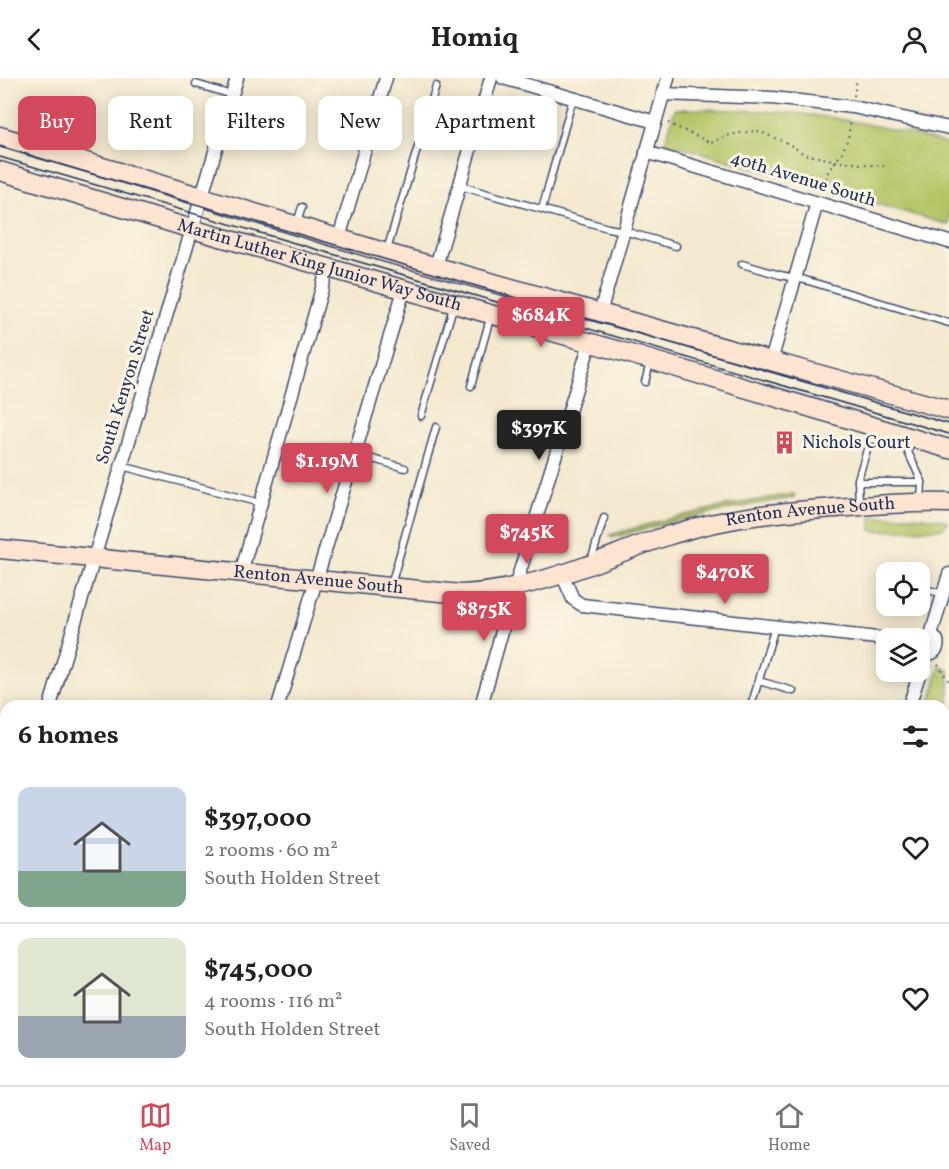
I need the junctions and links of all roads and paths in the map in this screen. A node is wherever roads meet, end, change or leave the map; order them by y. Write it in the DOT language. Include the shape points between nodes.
graph roads {
  1 [pos="237,78"];
  2 [pos="386,78"];
  3 [pos="491,78"];
  4 [pos="503,78"];
  5 [pos="668,78"];
  6 [pos="857,78"];
  7 [pos="196,84"];
  8 [pos="436,86"];
  9 [pos="232,94"];
  10 [pos="663,94"];
  11 [pos="573,98"];
  12 [pos="854,98"];
  13 [pos="851,116"];
  14 [pos="662,123"];
  15 [pos="949,128"];
  16 [pos="0,136"];
  17 [pos="646,152"];
  18 [pos="836,161"];
  19 [pos="884,166"];
  20 [pos="0,171"];
  21 [pos="459,186"];
  22 [pos="822,190"];
  23 [pos="201,196"];
  24 [pos="817,203"];
  25 [pos="302,207"];
  26 [pos="542,209"];
  27 [pos="296,226"];
  28 [pos="192,229"];
  29 [pos="624,231"];
  30 [pos="339,238"];
  31 [pos="949,242"];
  32 [pos="676,246"];
  33 [pos="387,253"];
  34 [pos="742,264"];
  35 [pos="436,266"];
  36 [pos="328,267"];
  37 [pos="796,278"];
  38 [pos="404,290"];
  39 [pos="454,304"];
  40 [pos="600,313"];
  41 [pos="492,315"];
  42 [pos="949,323"];
  43 [pos="590,343"];
  44 [pos="651,360"];
  45 [pos="771,362"];
  46 [pos="645,382"];
  47 [pos="471,386"];
  48 [pos="949,410"];
  49 [pos="420,416"];
  50 [pos="436,427"];
  51 [pos="872,432"];
  52 [pos="910,443"];
  53 [pos="949,448"];
  54 [pos="355,454"];
  55 [pos="122,466"];
  56 [pos="405,468"];
  57 [pos="858,482"];
  58 [pos="922,482"];
  59 [pos="921,502"];
  60 [pos="261,503"];
  61 [pos="949,503"];
  62 [pos="859,506"];
  63 [pos="604,518"];
  64 [pos="0,549"];
  65 [pos="94,558"];
  66 [pos="590,565"];
  67 [pos="241,573"];
  68 [pos="562,574"];
  69 [pos="949,574"];
  70 [pos="317,580"];
  71 [pos="390,588"];
  72 [pos="516,588"];
  73 [pos="930,590"];
  74 [pos="943,594"];
  75 [pos="775,626"];
  76 [pos="929,628"];
  77 [pos="876,638"];
  78 [pos="930,639"];
  79 [pos="943,649"];
  80 [pos="930,658"];
  81 [pos="759,681"];
  82 [pos="915,682"];
  83 [pos="949,682"];
  84 [pos="793,691"];
  85 [pos="52,700"];
  86 [pos="280,700"];
  87 [pos="483,700"];
  88 [pos="753,700"];
  89 [pos="911,700"];
  1 -- 9 [label="street, South Kenyon Street"];
  2 -- 30 [label="street"];
  3 -- 21 [label="street"];
  4 -- 11 [label="street"];
  5 -- 10 [label="street"];
  6 -- 12 [label="path"];
  7 -- 9 [label="lane"];
  8 -- 33 [label="lane"];
  9 -- 23 [label="street, South Kenyon Street"];
  10 -- 14 [label="street"];
  10 -- 15 [label="street" via="772,98 853,107"];
  11 -- 14 [label="street"];
  11 -- 26 [label="lane"];
  13 -- 18 [label="path" via="848,138"];
  14 -- 17 [label="street"];
  14 -- 18 [label="path" via="711,143 726,136 758,131 804,154"];
  16 -- 23 [label="main road, Martin Luther King Junior Way South"];
  17 -- 24 [label="street, 40th Avenue South"];
  17 -- 29 [label="street"];
  18 -- 19 [label="path"];
  18 -- 22 [label="path"];
  20 -- 28 [label="main road, Martin Luther King Junior Way South"];
  21 -- 26 [label="lane"];
  21 -- 35 [label="street"];
  23 -- 27 [label="main road, Martin Luther King Junior Way South"];
  23 -- 28 [label="street, South Kenyon Street"];
  24 -- 31 [label="street, 40th Avenue South"];
  24 -- 37 [label="street"];
  25 -- 27 [label="lane"];
  26 -- 29 [label="lane"];
  27 -- 30 [label="main road, Martin Luther King Junior Way South"];
  28 -- 36 [label="main road, Martin Luther King Junior Way South"];
  28 -- 55 [label="street, South Kenyon Street"];
  29 -- 32 [label="lane"];
  29 -- 40 [label="street"];
  30 -- 33 [label="main road, Martin Luther King Junior Way South"];
  33 -- 35 [label="main road, Martin Luther King Junior Way South"];
  34 -- 37 [label="lane"];
  35 -- 40 [label="main road, Martin Luther King Junior Way South"];
  36 -- 38 [label="main road, Martin Luther King Junior Way South"];
  36 -- 60 [label="street"];
  37 -- 42 [label="lane"];
  37 -- 45 [label="street"];
  38 -- 39 [label="main road, Martin Luther King Junior Way South"];
  38 -- 54 [label="street"];
  39 -- 41 [label="main road, Martin Luther King Junior Way South"];
  39 -- 49 [label="lane"];
  40 -- 45 [label="main road, Martin Luther King Junior Way South"];
  41 -- 43 [label="main road, Martin Luther King Junior Way South"];
  41 -- 47 [label="lane"];
  43 -- 44 [label="main road, Martin Luther King Junior Way South"];
  43 -- 72 [label="street"];
  44 -- 46 [label="lane"];
  44 -- 51 [label="main road, Martin Luther King Junior Way South"];
  45 -- 48 [label="main road, Martin Luther King Junior Way South"];
  50 -- 71 [label="lane"];
  51 -- 52 [label="main road, Martin Luther King Junior Way South"];
  51 -- 57 [label="lane"];
  52 -- 53 [label="main road, Martin Luther King Junior Way South"];
  52 -- 58 [label="lane" via="908,452"];
  54 -- 56 [label="lane"];
  54 -- 70 [label="street"];
  55 -- 60 [label="lane"];
  55 -- 65 [label="street, South Kenyon Street"];
  57 -- 58 [label="lane"];
  57 -- 62 [label="lane"];
  58 -- 59 [label="lane"];
  59 -- 61 [label="main road, Renton Avenue South"];
  59 -- 62 [label="main road, Renton Avenue South"];
  60 -- 67 [label="street"];
  62 -- 66 [label="main road, Renton Avenue South" via="752,516 706,525"];
  63 -- 66 [label="lane"];
  64 -- 65 [label="main road, Renton Avenue South"];
  65 -- 67 [label="main road, Renton Avenue South"];
  65 -- 85 [label="street, South Kenyon Street"];
  66 -- 68 [label="main road, Renton Avenue South"];
  67 -- 70 [label="main road, Renton Avenue South"];
  68 -- 72 [label="main road, Renton Avenue South"];
  68 -- 75 [label="street" via="573,598 582,605"];
  69 -- 74 [label="street"];
  70 -- 71 [label="main road, Renton Avenue South"];
  70 -- 86 [label="street"];
  71 -- 72 [label="main road, Renton Avenue South" via="461,594"];
  72 -- 87 [label="street"];
  73 -- 74 [label="lane"];
  74 -- 76 [label="street"];
  75 -- 77 [label="street"];
  75 -- 81 [label="lane"];
  78 -- 79 [label="street" via="937,640"];
  80 -- 83 [label="path"];
  81 -- 84 [label="lane"];
  81 -- 88 [label="lane"];
  82 -- 89 [label="street"];
}
